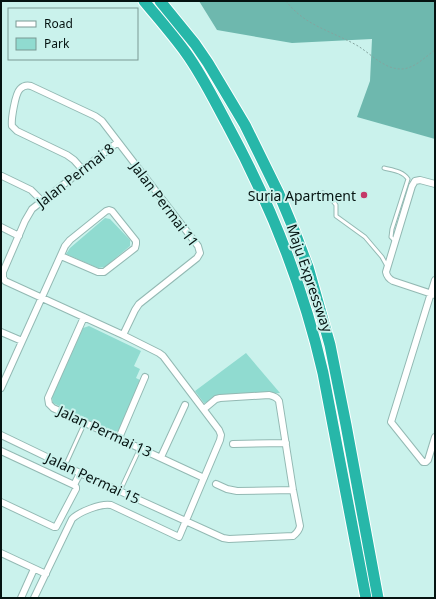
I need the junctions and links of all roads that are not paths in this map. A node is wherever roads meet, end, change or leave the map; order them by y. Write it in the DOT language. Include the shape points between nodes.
graph roads {
  1 [pos="144,1"];
  2 [pos="160,1"];
  3 [pos="118,142"];
  4 [pos="384,168"];
  5 [pos="82,170"];
  6 [pos="2,176"];
  7 [pos="435,184"];
  8 [pos="323,193"];
  9 [pos="42,201"];
  10 [pos="1,227"];
  11 [pos="19,236"];
  12 [pos="395,241"];
  13 [pos="61,256"];
  14 [pos="387,266"];
  15 [pos="435,280"];
  16 [pos="433,294"];
  17 [pos="42,298"];
  18 [pos="84,317"];
  19 [pos="1,332"];
  20 [pos="123,335"];
  21 [pos="22,341"];
  22 [pos="145,377"];
  23 [pos="2,384"];
  24 [pos="185,405"];
  25 [pos="204,409"];
  26 [pos="85,422"];
  27 [pos="1,435"];
  28 [pos="435,437"];
  29 [pos="119,438"];
  30 [pos="286,443"];
  31 [pos="233,444"];
  32 [pos="140,448"];
  33 [pos="1,451"];
  34 [pos="160,457"];
  35 [pos="65,466"];
  36 [pos="80,473"];
  37 [pos="204,478"];
  38 [pos="216,484"];
  39 [pos="74,485"];
  40 [pos="293,490"];
  41 [pos="120,491"];
  42 [pos="1,502"];
  43 [pos="186,521"];
  44 [pos="1,553"];
  45 [pos="34,569"];
  46 [pos="46,574"];
  47 [pos="21,598"];
  48 [pos="34,598"];
  49 [pos="366,598"];
  50 [pos="378,598"];
  1 -- 49 [label="highway, Maju Expressway" via="186,52 202,77 247,161 284,244 301,292 323,373"];
  2 -- 50 [label="highway, Maju Expressway" via="195,44 245,125 279,194 308,267 330,345"];
  3 -- 5 [label="street, Jalan Permai 8"];
  3 -- 5 [label="street" via="95,116 31,86 20,89 11,123 14,129 67,155"];
  3 -- 20 [label="street, Jalan Permai 11" via="200,252 197,258 139,304"];
  4 -- 12 [label="lane" via="408,178 392,229 391,237"];
  5 -- 9 [label="street, Jalan Permai 8"];
  6 -- 9 [label="street" via="31,190"];
  7 -- 12 [label="street" via="415,181"];
  8 -- 14 [label="lane" via="336,205 336,216 365,237"];
  9 -- 11 [label="street, Jalan Permai 8" via="28,214"];
  10 -- 11 [label="street"];
  11 -- 17 [label="street, Jalan Permai 8" via="2,277 5,281"];
  12 -- 14 [label="street"];
  13 -- 13 [label="street" via="98,272 104,272 135,248 136,241 112,211 106,210 70,240"];
  13 -- 17 [label="street"];
  14 -- 16 [label="street" via="386,275 389,279"];
  15 -- 16 [label="street"];
  16 -- 28 [label="street" via="391,422 423,462 428,460"];
  17 -- 18 [label="street"];
  17 -- 21 [label="street"];
  18 -- 20 [label="street"];
  18 -- 26 [label="street, Jalan Permai 13" via="48,398 53,408"];
  19 -- 21 [label="street"];
  20 -- 25 [label="street" via="162,356"];
  21 -- 23 [label="street"];
  22 -- 29 [label="street"];
  24 -- 34 [label="street"];
  25 -- 30 [label="street" via="220,398 272,396 279,401"];
  25 -- 37 [label="street" via="221,435"];
  26 -- 29 [label="street, Jalan Permai 13"];
  26 -- 35 [label="lane"];
  27 -- 35 [label="street, Jalan Permai 15"];
  29 -- 32 [label="street, Jalan Permai 13"];
  30 -- 31 [label="street"];
  30 -- 40 [label="street"];
  32 -- 34 [label="street, Jalan Permai 13"];
  32 -- 41 [label="lane"];
  33 -- 39 [label="street"];
  34 -- 37 [label="street, Jalan Permai 13"];
  35 -- 36 [label="street, Jalan Permai 15"];
  36 -- 39 [label="street"];
  36 -- 41 [label="street, Jalan Permai 15"];
  37 -- 43 [label="street"];
  38 -- 40 [label="street" via="237,491"];
  39 -- 42 [label="street" via="76,489 56,527"];
  40 -- 43 [label="street, Jalan Permai 15" via="300,526 293,536 229,539"];
  41 -- 43 [label="street, Jalan Permai 15"];
  43 -- 46 [label="street" via="179,537 108,505 80,513 72,519"];
  44 -- 45 [label="street"];
  45 -- 46 [label="street"];
  45 -- 47 [label="street"];
  46 -- 48 [label="street"];
}
